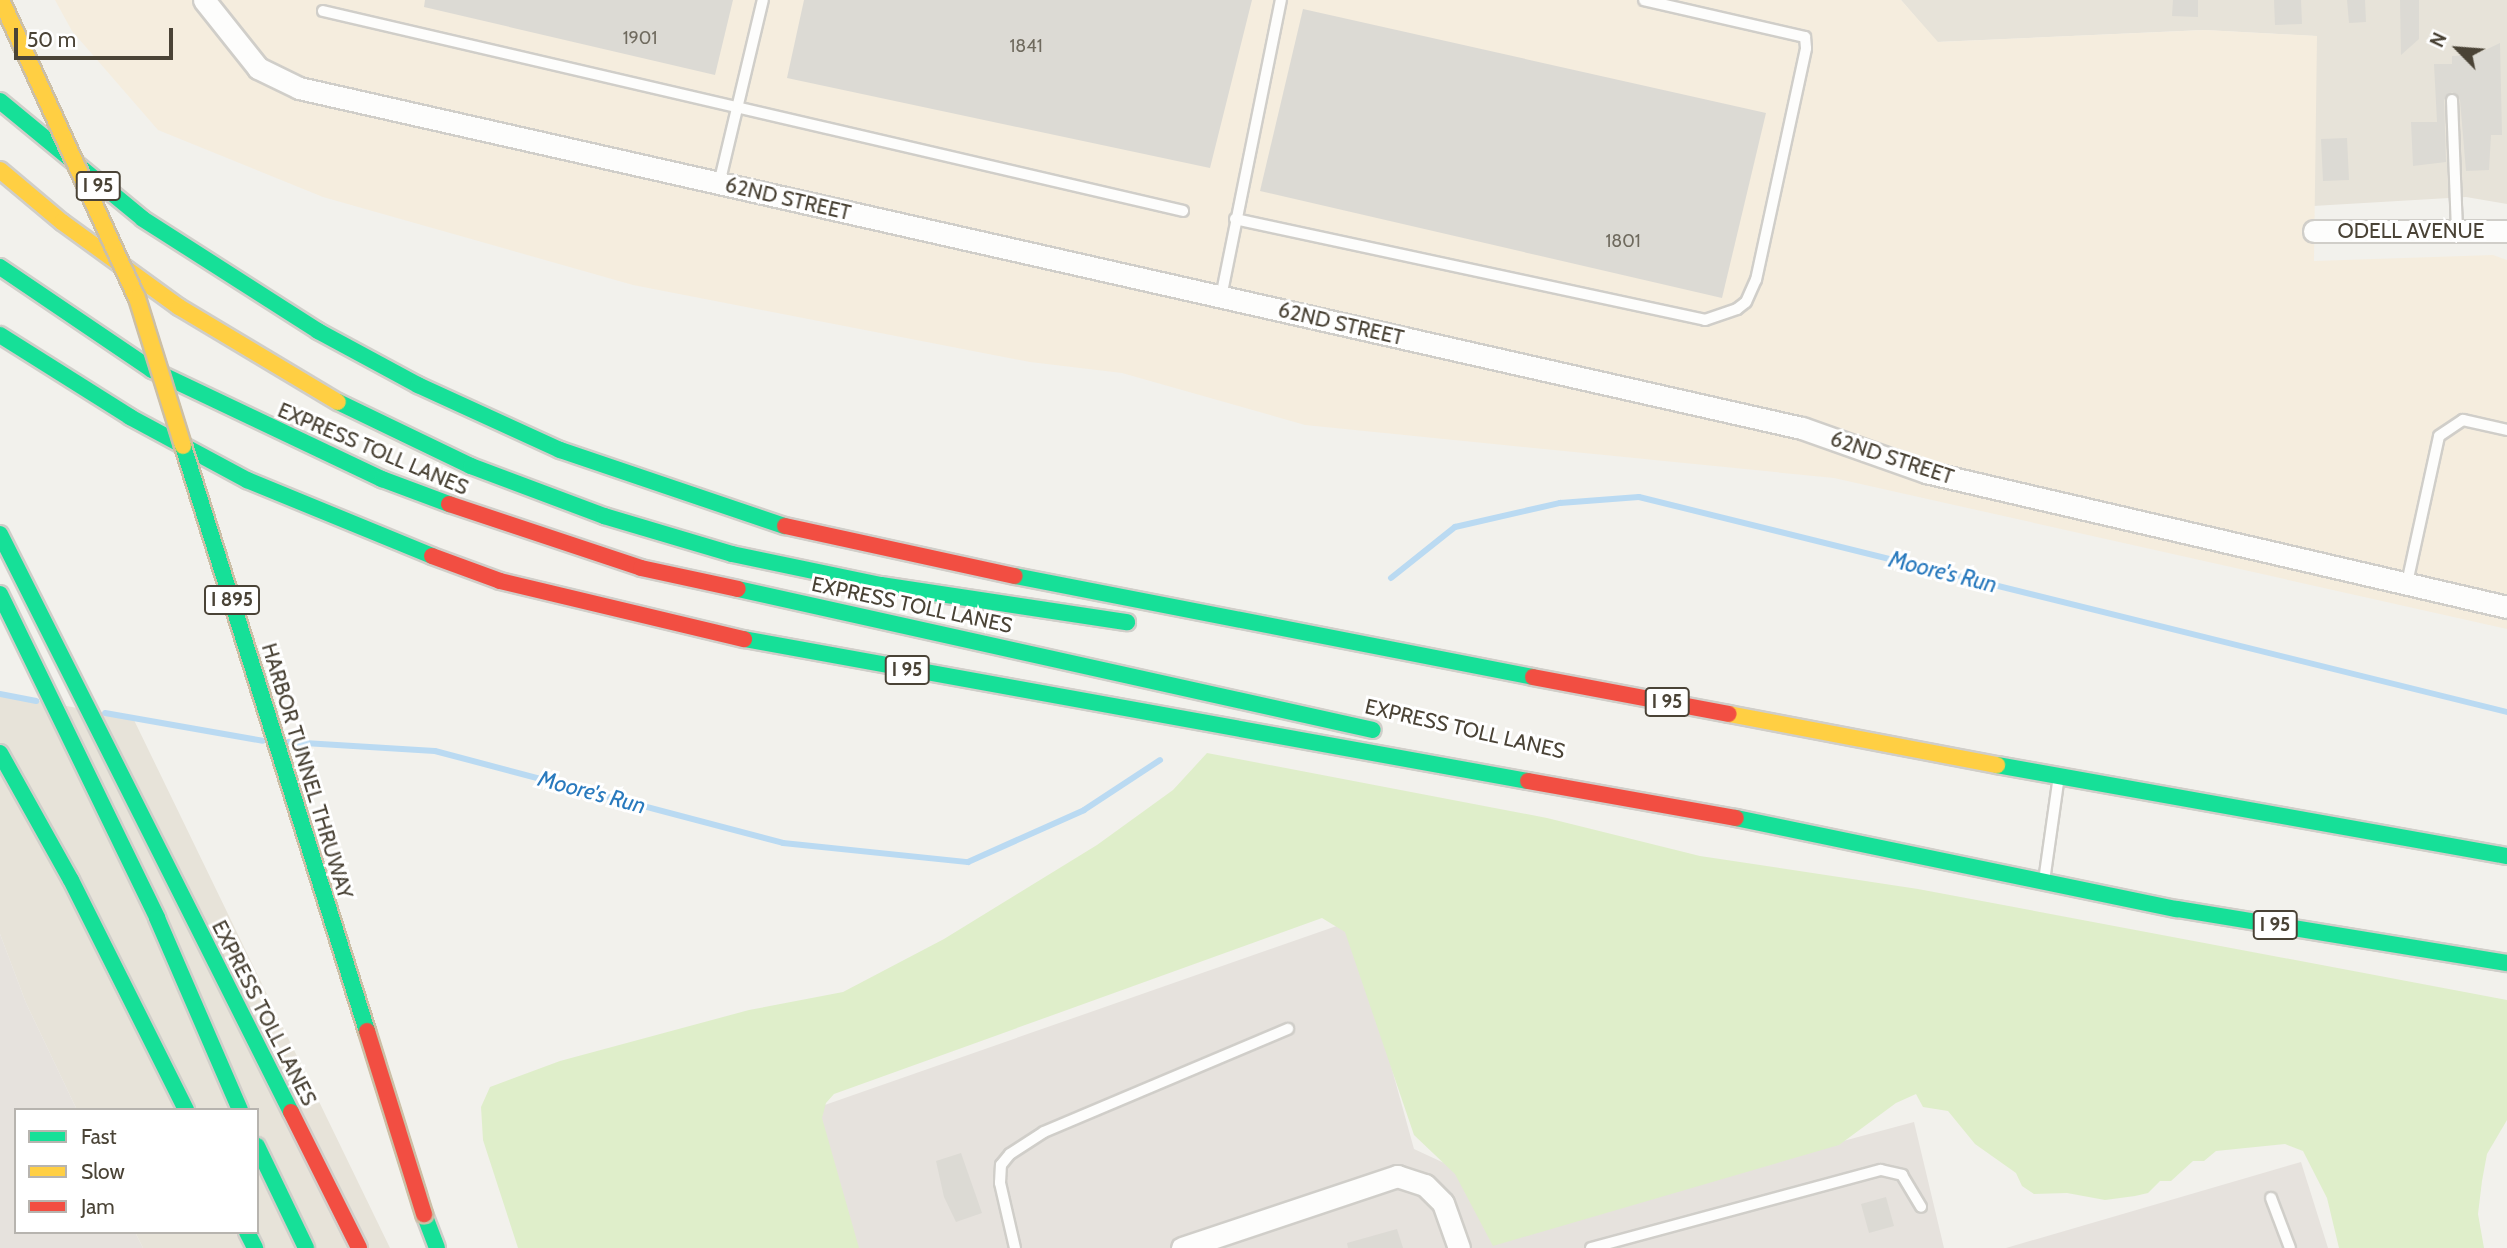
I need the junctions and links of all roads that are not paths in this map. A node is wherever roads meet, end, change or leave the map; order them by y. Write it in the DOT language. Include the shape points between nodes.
graph roads {
  1 [pos="1,0"];
  2 [pos="204,0"];
  3 [pos="763,0"];
  4 [pos="1281,0"];
  5 [pos="1644,0"];
  6 [pos="323,11"];
  7 [pos="2452,100"];
  8 [pos="0,101"];
  9 [pos="735,110"];
  10 [pos="0,170"];
  11 [pos="719,184"];
  12 [pos="1183,211"];
  13 [pos="1234,219"];
  14 [pos="2314,231"];
  15 [pos="2457,231"];
  16 [pos="2507,231"];
  17 [pos="0,267"];
  18 [pos="1221,297"];
  19 [pos="0,335"];
  20 [pos="2507,430"];
  21 [pos="0,534"];
  22 [pos="2407,583"];
  23 [pos="0,594"];
  24 [pos="2507,607"];
  25 [pos="1144,624"];
  26 [pos="1183,626"];
  27 [pos="1275,628"];
  28 [pos="1393,734"];
  29 [pos="1488,756"];
  30 [pos="4,760"];
  31 [pos="2059,776"];
  32 [pos="1868,842"];
  33 [pos="2507,856"];
  34 [pos="2044,881"];
  35 [pos="158,918"];
  36 [pos="2507,963"];
  37 [pos="1288,1028"];
  38 [pos="235,1054"];
  39 [pos="185,1108"];
  40 [pos="239,1108"];
  41 [pos="259,1150"];
  42 [pos="2271,1198"];
  43 [pos="1921,1207"];
  44 [pos="306,1248"];
  45 [pos="359,1248"];
  46 [pos="438,1248"];
  47 [pos="1015,1248"];
  48 [pos="1182,1248"];
  49 [pos="1459,1248"];
  50 [pos="1591,1248"];
  51 [pos="2290,1248"];
  1 -- 46 [label="highway, HARBOR TUNNEL THRUWAY / I 895, bridge" via="137,298"];
  2 -- 11 [label="street, 62ND STREET" via="258,68 299,88"];
  3 -- 9 [label="lane"];
  4 -- 13 [label="lane"];
  5 -- 13 [label="lane" via="1805,37 1756,280 1746,302 1737,309 1704,320"];
  6 -- 9 [label="lane"];
  7 -- 15 [label="lane"];
  8 -- 27 [label="highway, I 95" via="97,186 296,317 418,385 560,450 669,491 856,544"];
  9 -- 11 [label="lane"];
  9 -- 12 [label="lane"];
  10 -- 25 [label="highway, EXPRESS TOLL LANES" via="61,222 179,307 327,396 471,466 604,516 732,554 881,585"];
  11 -- 18 [label="street, 62ND STREET"];
  13 -- 18 [label="lane"];
  14 -- 15 [label="street, ODELL AVENUE"];
  15 -- 16 [label="street, ODELL AVENUE"];
  17 -- 28 [label="highway, EXPRESS TOLL LANES" via="53,307 163,376 383,480 514,529 641,568"];
  18 -- 22 [label="street, 62ND STREET" via="1802,428 1926,472"];
  19 -- 32 [label="highway, I 95" via="130,417 247,480 363,531 500,581 761,643"];
  20 -- 22 [label="lane" via="2463,419 2439,436"];
  21 -- 45 [label="highway, EXPRESS TOLL LANES"];
  22 -- 24 [label="street, 62ND STREET"];
  23 -- 35 [label="highway"];
  26 -- 27 [label="highway"];
  27 -- 31 [label="highway, I 95"];
  29 -- 32 [label="highway, EXPRESS TOLL LANES"];
  30 -- 39 [label="highway" via="71,880"];
  31 -- 33 [label="highway, I 95"];
  31 -- 34 [label="lane"];
  32 -- 34 [label="highway, I 95"];
  34 -- 36 [label="highway, I 95" via="2177,909"];
  35 -- 38 [label="highway"];
  35 -- 40 [label="highway"];
  37 -- 47 [label="lane" via="1044,1132 1010,1154 1001,1165 1000,1183"];
  41 -- 44 [label="highway"];
  42 -- 51 [label="lane"];
  43 -- 50 [label="lane" via="1902,1175 1881,1170"];
  48 -- 49 [label="street" via="1397,1176 1424,1185 1443,1203"];
}
